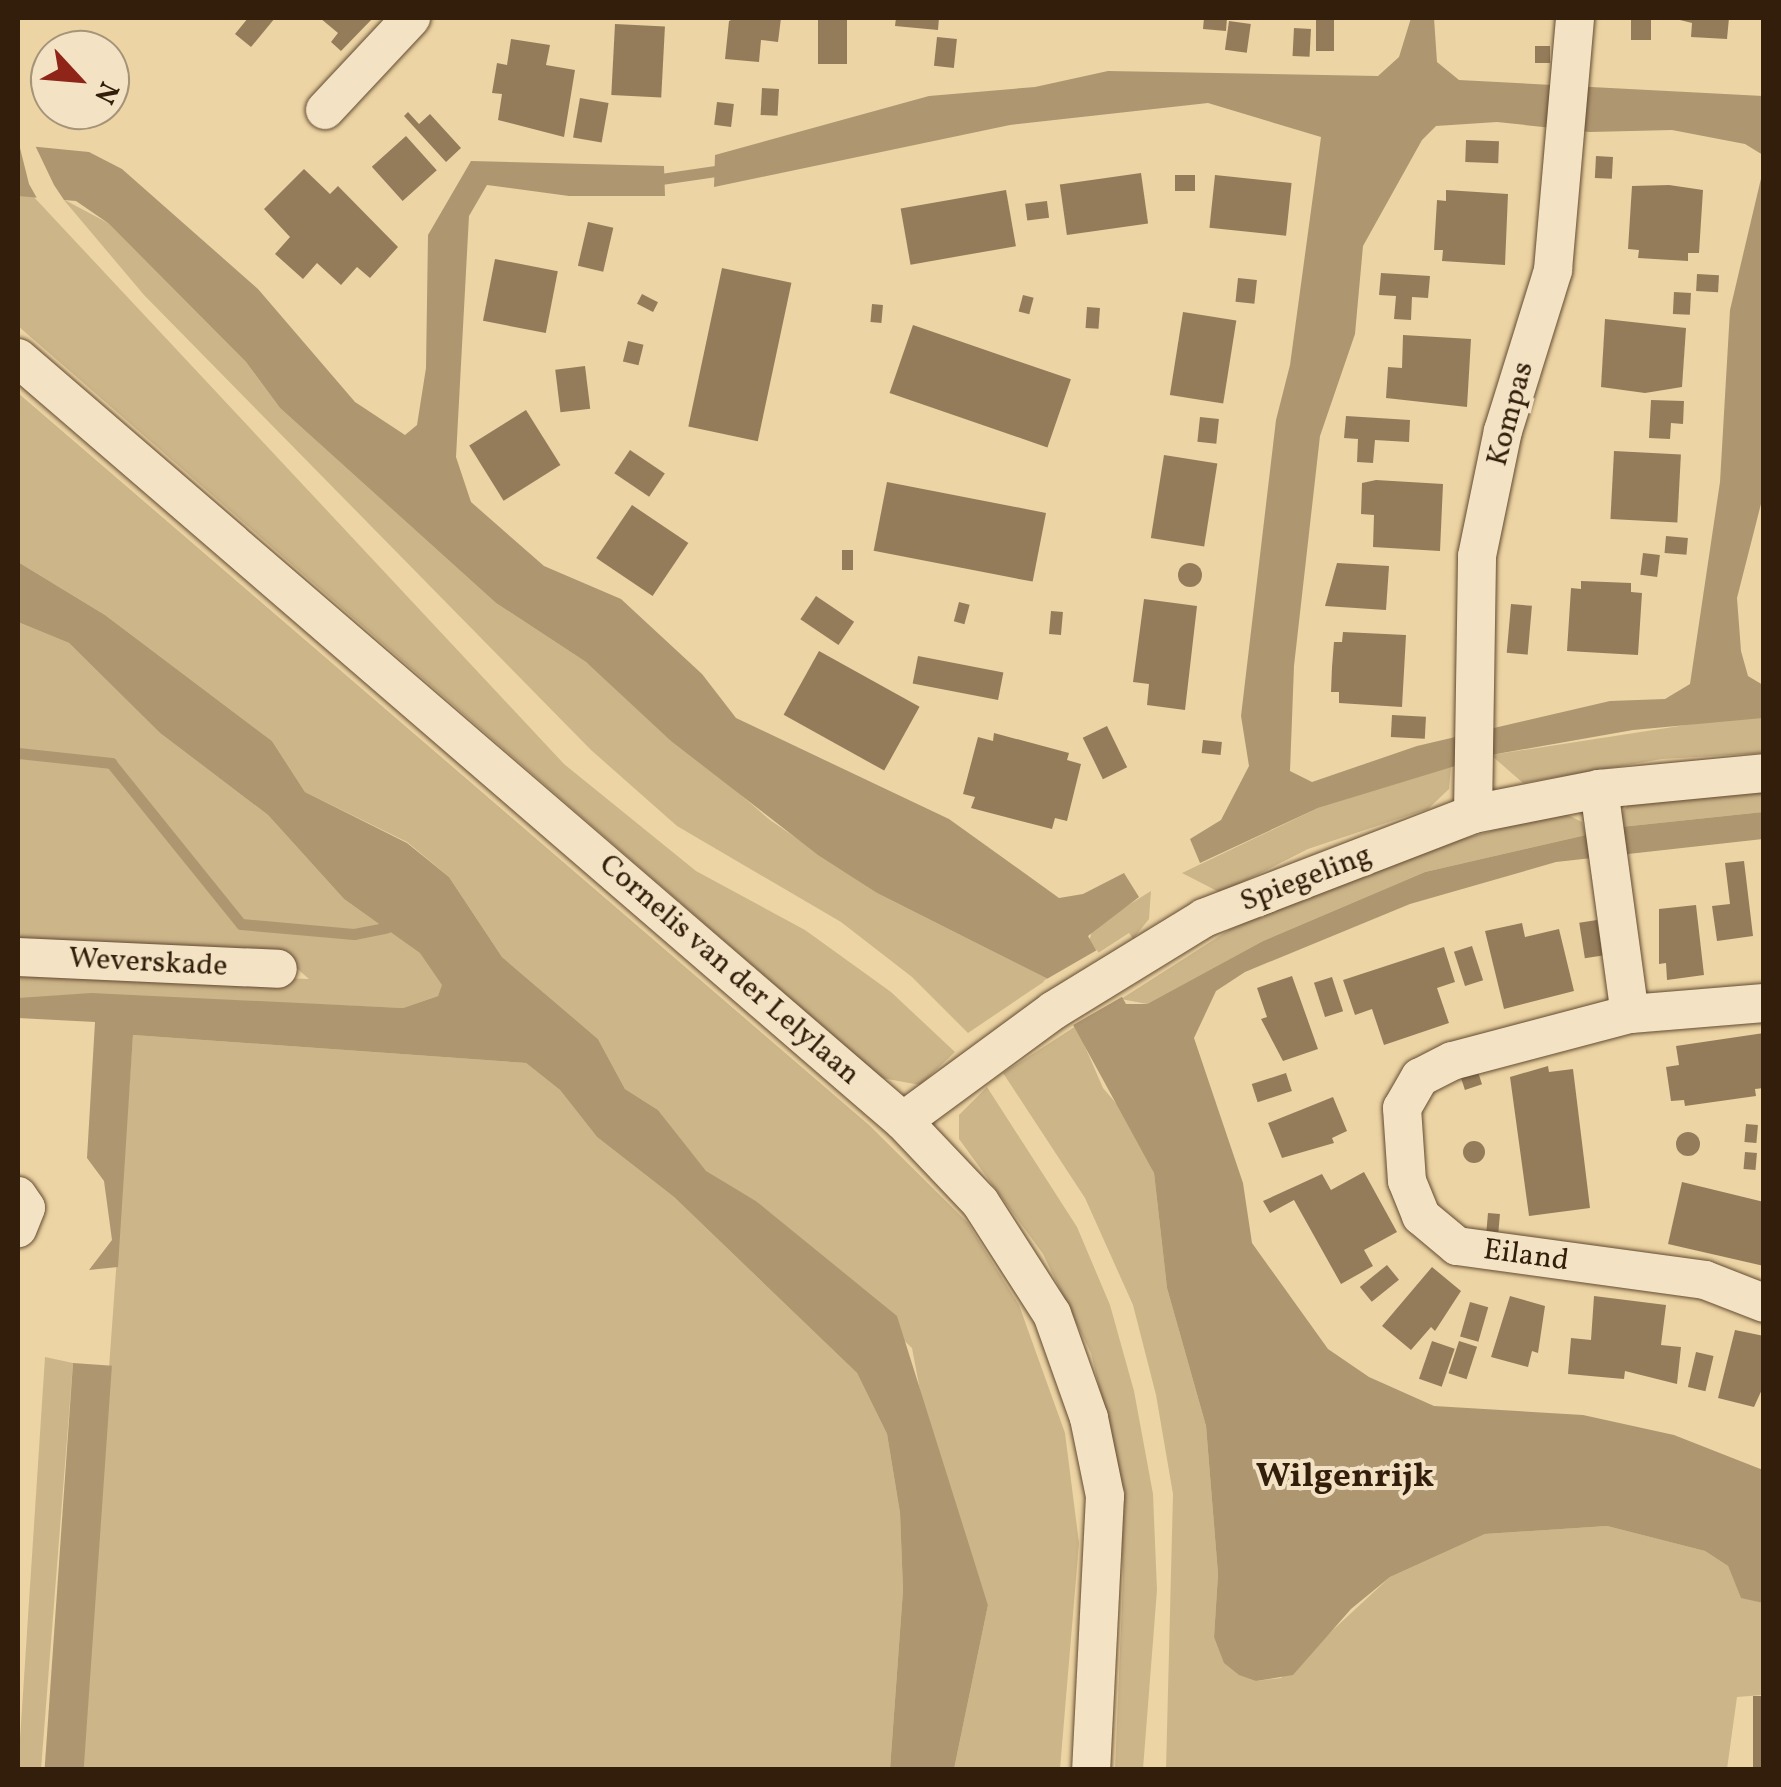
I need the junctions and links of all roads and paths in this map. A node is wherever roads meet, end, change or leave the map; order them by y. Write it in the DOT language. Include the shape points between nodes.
graph roads {
  1 [pos="411,18"];
  2 [pos="1575,18"];
  3 [pos="325,110"];
  4 [pos="18,358"];
  5 [pos="1764,773"];
  6 [pos="1600,788"];
  7 [pos="1473,814"];
  8 [pos="18,956"];
  9 [pos="278,969"];
  10 [pos="1764,1002"];
  11 [pos="1630,1014"];
  12 [pos="903,1120"];
  13 [pos="18,1196"];
  14 [pos="18,1228"];
  15 [pos="1764,1302"];
  16 [pos="1091,1770"];
  1 -- 3 [label="street"];
  2 -- 7 [label="street, Kompas" via="1553,270 1503,431 1477,556"];
  4 -- 12 [label="street, Cornelis van der Lelylaan"];
  5 -- 6 [label="street, Spiegeling"];
  6 -- 7 [label="street, Spiegeling"];
  6 -- 11 [label="street"];
  7 -- 12 [label="street, Spiegeling" via="1204,918 1054,1010"];
  8 -- 9 [label="street, Weverskade"];
  10 -- 11 [label="street, Eiland"];
  11 -- 15 [label="street, Eiland" via="1452,1061 1420,1078 1402,1108 1407,1181 1421,1216 1458,1246 1706,1280"];
  12 -- 16 [label="street, Cornelis van der Lelylaan" via="980,1202 1052,1314 1089,1418 1105,1496"];
  13 -- 14 [label="street" via="26,1208"];
}
